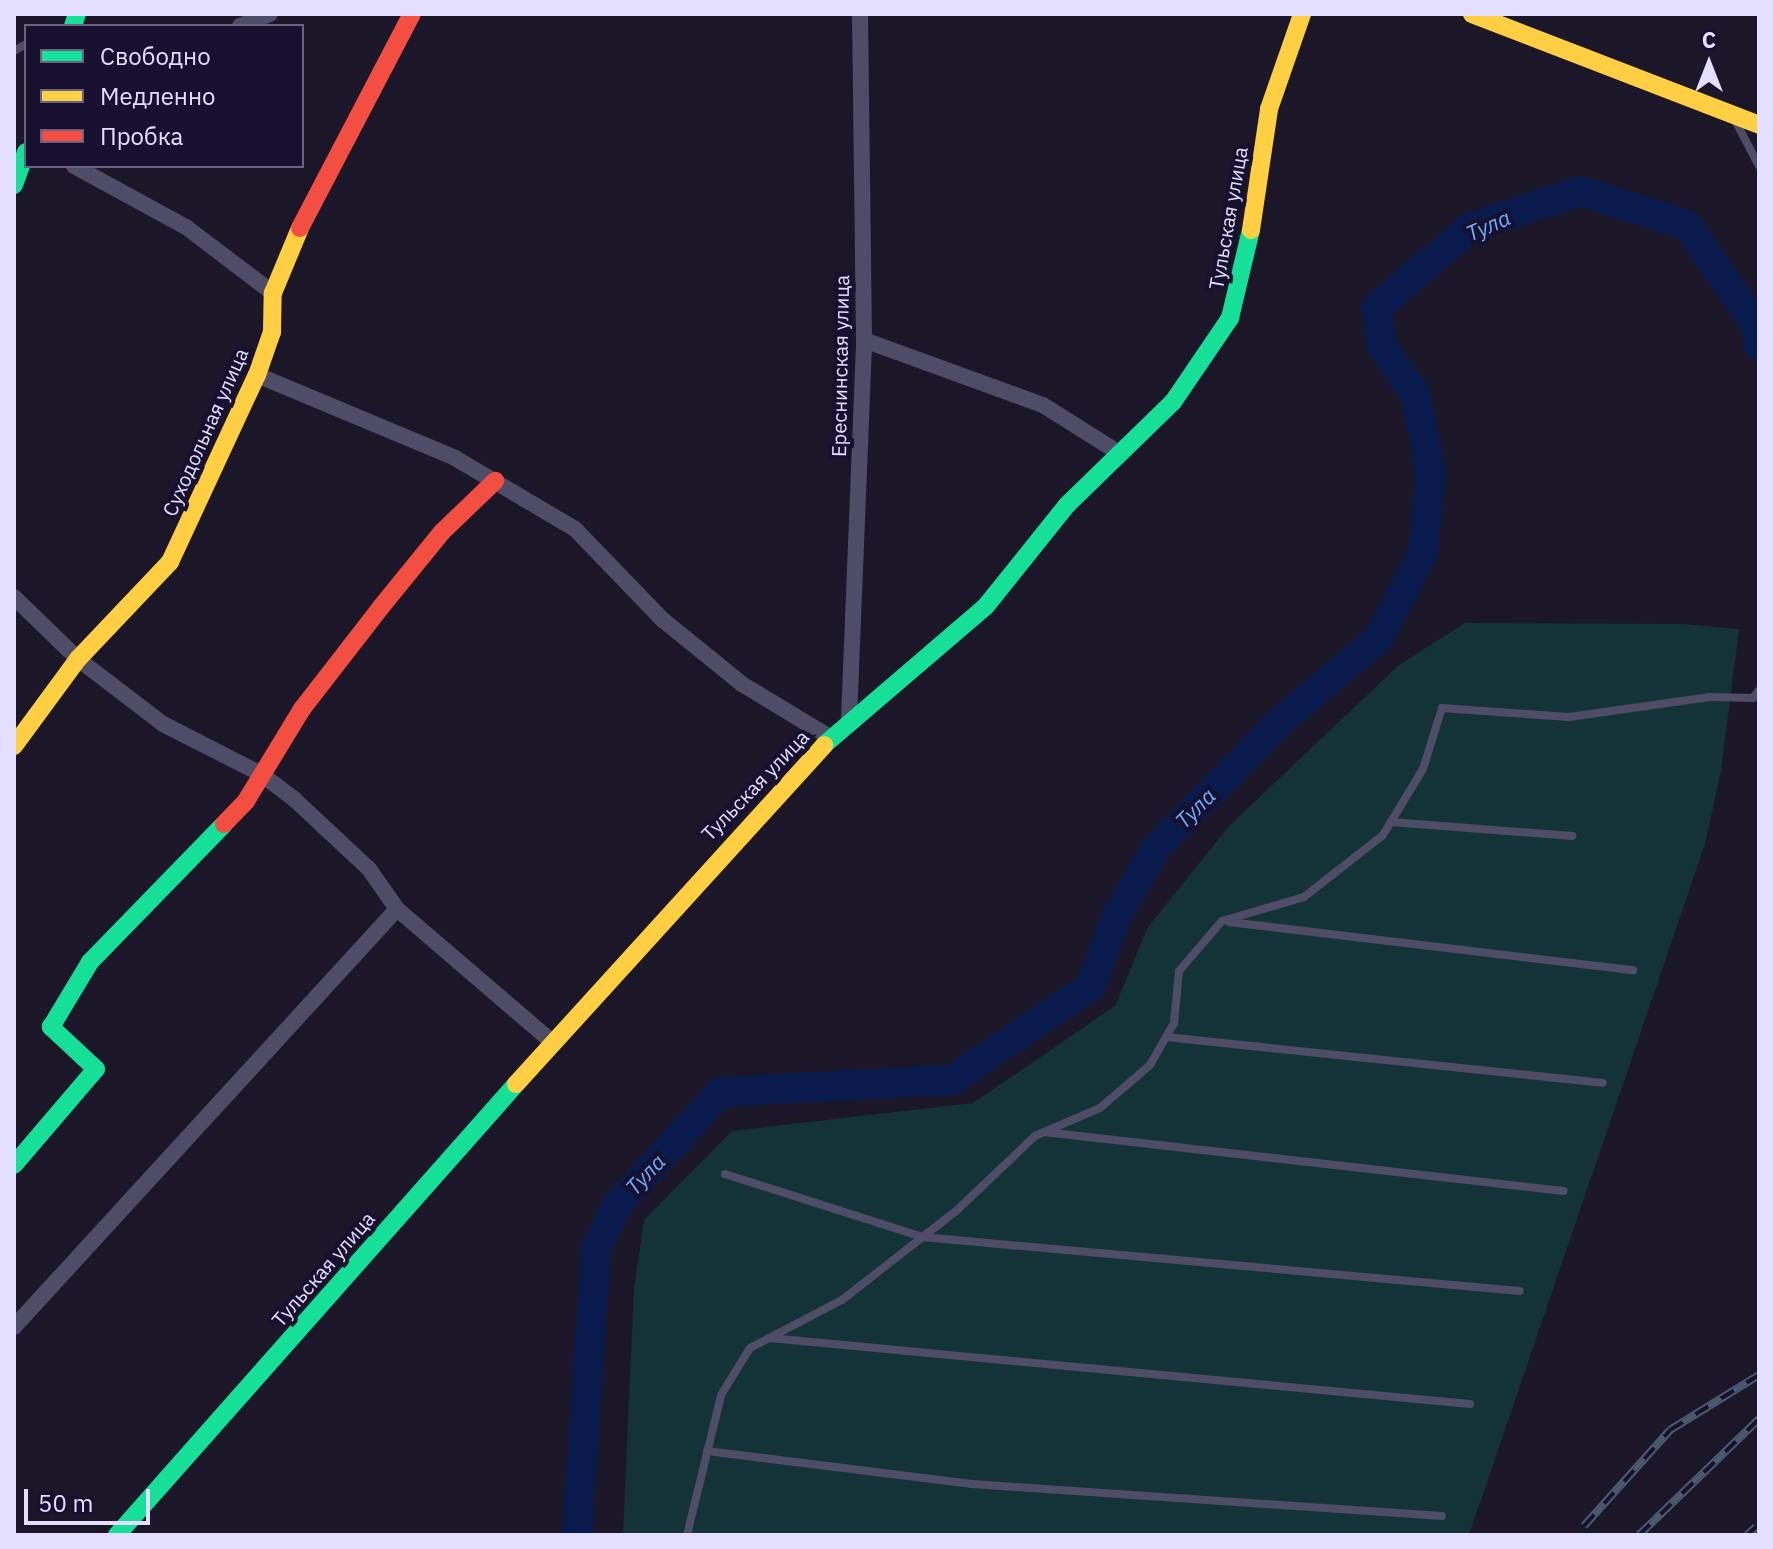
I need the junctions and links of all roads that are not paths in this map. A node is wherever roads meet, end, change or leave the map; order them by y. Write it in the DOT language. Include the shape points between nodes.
graph roads {
  1 [pos="270,14"];
  2 [pos="412,14"];
  3 [pos="860,14"];
  4 [pos="1302,14"];
  5 [pos="1472,14"];
  6 [pos="245,24"];
  7 [pos="1731,113"];
  8 [pos="1759,125"];
  9 [pos="24,157"];
  10 [pos="1759,166"];
  11 [pos="78,168"];
  12 [pos="15,179"];
  13 [pos="273,293"];
  14 [pos="864,340"];
  15 [pos="257,375"];
  16 [pos="1119,453"];
  17 [pos="495,481"];
  18 [pos="14,597"];
  19 [pos="78,659"];
  20 [pos="1759,690"];
  21 [pos="849,719"];
  22 [pos="831,738"];
  23 [pos="14,746"];
  24 [pos="261,774"];
  25 [pos="1391,822"];
  26 [pos="1572,836"];
  27 [pos="397,909"];
  28 [pos="1222,921"];
  29 [pos="1633,970"];
  30 [pos="1166,1037"];
  31 [pos="550,1040"];
  32 [pos="1603,1083"];
  33 [pos="1044,1132"];
  34 [pos="14,1165"];
  35 [pos="725,1174"];
  36 [pos="1564,1191"];
  37 [pos="922,1237"];
  38 [pos="1520,1291"];
  39 [pos="14,1327"];
  40 [pos="769,1338"];
  41 [pos="1470,1404"];
  42 [pos="707,1451"];
  43 [pos="1442,1516"];
  44 [pos="117,1535"];
  45 [pos="687,1535"];
  1 -- 6 [label="street"];
  2 -- 13 [label="street, Суходольная улица" via="301,220"];
  3 -- 14 [label="street, Ереснинская улица"];
  4 -- 16 [label="street, Тульская улица" via="1269,109 1246,261 1230,318 1173,402"];
  5 -- 7 [label="street"];
  7 -- 8 [label="street"];
  7 -- 10 [label="lane"];
  9 -- 12 [label="street"];
  11 -- 13 [label="street" via="186,227"];
  13 -- 15 [label="street, Суходольная улица" via="272,332"];
  14 -- 16 [label="street" via="1043,405"];
  14 -- 21 [label="street, Ереснинская улица"];
  15 -- 17 [label="street" via="375,421"];
  15 -- 19 [label="street, Суходольная улица" via="170,562"];
  16 -- 21 [label="street, Тульская улица" via="1067,505 986,606"];
  17 -- 22 [label="street" via="575,529 663,620 742,684"];
  17 -- 24 [label="street" via="442,532 381,607 302,709"];
  18 -- 19 [label="street"];
  19 -- 23 [label="street, Суходольная улица"];
  19 -- 24 [label="street" via="163,724"];
  20 -- 25 [label="lane" via="1753,698 1710,697 1569,717 1442,708 1423,769"];
  21 -- 22 [label="street, Тульская улица"];
  22 -- 31 [label="street, Тульская улица"];
  24 -- 27 [label="street" via="369,869"];
  24 -- 34 [label="street" via="246,801 90,962 51,1027 96,1069"];
  25 -- 26 [label="lane"];
  25 -- 28 [label="lane" via="1383,835 1304,897"];
  27 -- 31 [label="street"];
  27 -- 39 [label="street"];
  28 -- 29 [label="lane"];
  28 -- 30 [label="lane" via="1179,971 1174,1023"];
  30 -- 32 [label="lane"];
  30 -- 33 [label="lane" via="1150,1065 1100,1108"];
  31 -- 44 [label="street, Тульская улица"];
  33 -- 36 [label="lane"];
  33 -- 37 [label="lane"];
  35 -- 37 [label="lane"];
  37 -- 38 [label="lane"];
  37 -- 40 [label="lane" via="842,1300"];
  40 -- 41 [label="lane"];
  40 -- 42 [label="lane" via="750,1348 721,1395"];
  42 -- 43 [label="lane" via="972,1484"];
  42 -- 45 [label="lane"];
}
